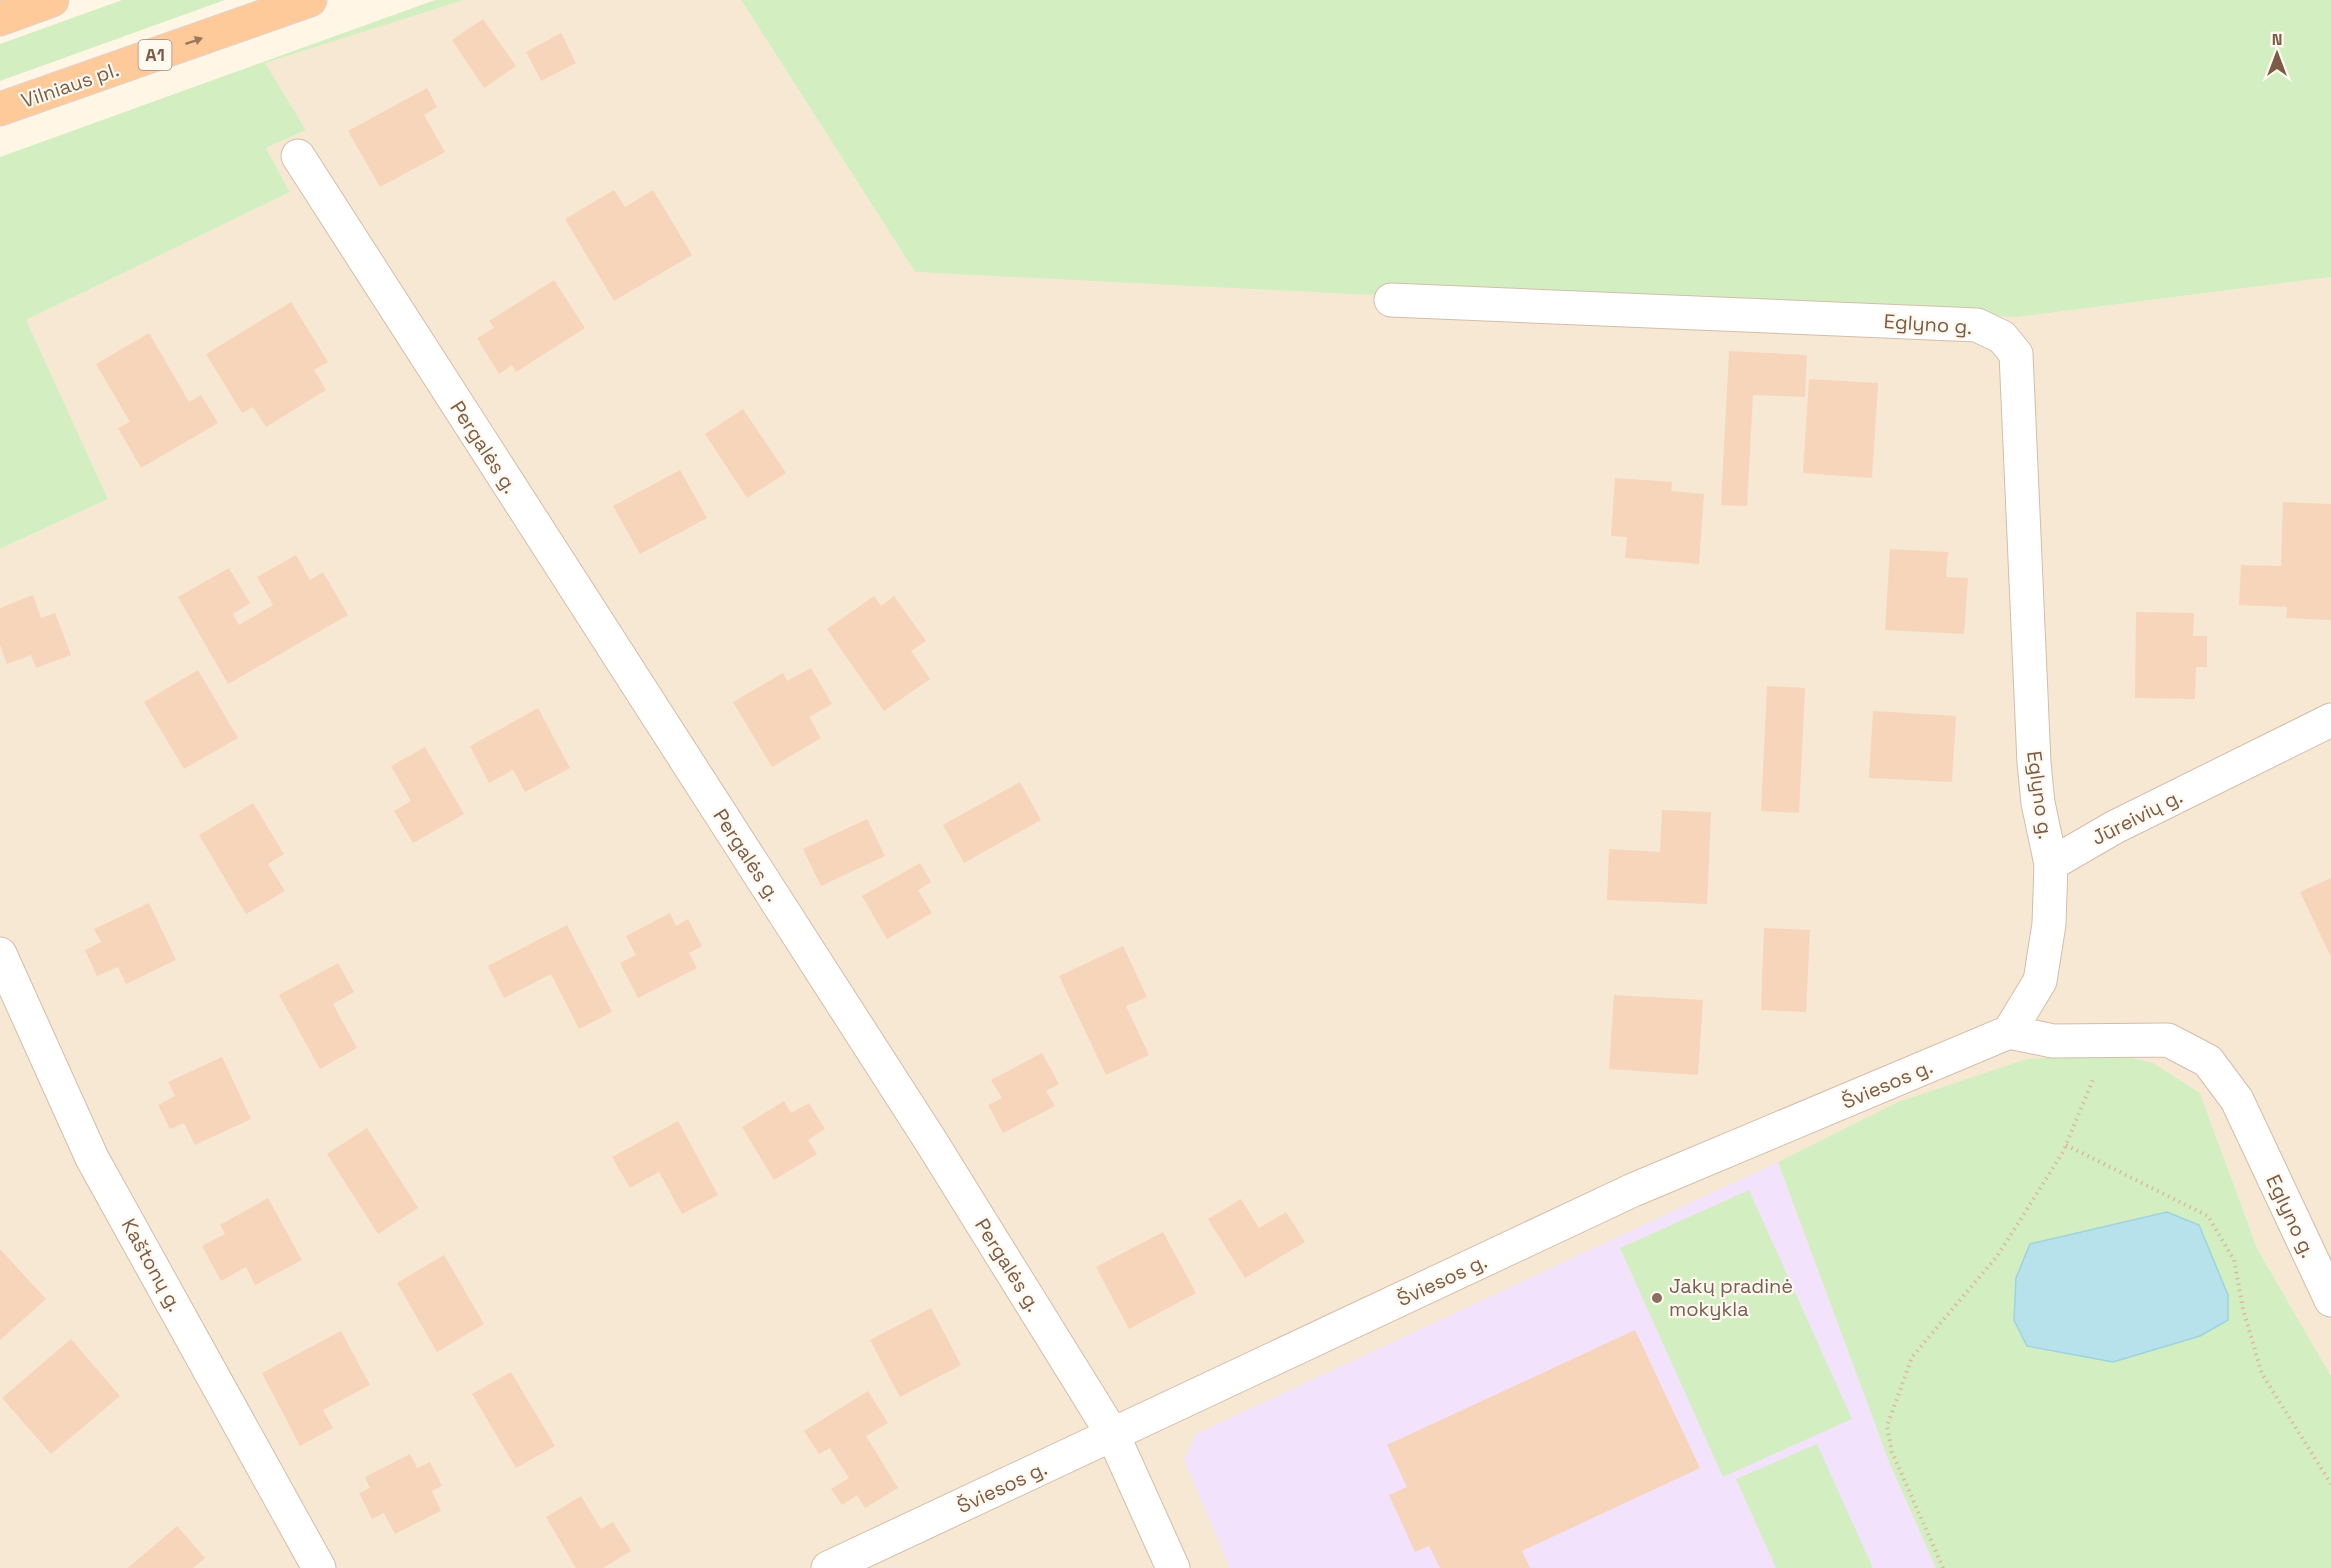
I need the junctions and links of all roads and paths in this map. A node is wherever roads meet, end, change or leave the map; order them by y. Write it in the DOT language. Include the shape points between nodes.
graph roads {
  1 [pos="52,0"];
  2 [pos="310,0"];
  3 [pos="0,19"];
  4 [pos="0,109"];
  5 [pos="298,156"];
  6 [pos="1391,300"];
  7 [pos="2331,720"];
  8 [pos="2051,864"];
  9 [pos="0,954"];
  10 [pos="2009,1032"];
  11 [pos="2110,1040"];
  12 [pos="2066,1145"];
  13 [pos="2331,1300"];
  14 [pos="1113,1435"];
  15 [pos="2331,1484"];
  16 [pos="319,1568"];
  17 [pos="828,1568"];
  18 [pos="1173,1568"];
  19 [pos="1944,1568"];
  1 -- 3 [label="highway"];
  4 -- 2 [label="highway, Vilniaus pl. / A1, one-way"];
  5 -- 14 [label="street, Pergalės g." via="932,1143"];
  6 -- 8 [label="street, Eglyno g." via="1977,325 2002,337 2016,354 2034,763"];
  7 -- 8 [label="street, Jūreivių g." via="2115,827"];
  8 -- 10 [label="street" via="2049,924 2040,981"];
  9 -- 16 [label="street, Kaštonų g." via="92,1158"];
  10 -- 11 [label="street, Eglyno g." via="2053,1041"];
  10 -- 14 [label="street, Šviesos g." via="1633,1190"];
  11 -- 12 [label="path"];
  11 -- 13 [label="street, Eglyno g." via="2168,1040 2208,1060 2237,1100"];
  12 -- 15 [label="path" via="2208,1216 2234,1260 2243,1310 2262,1374"];
  12 -- 19 [label="path" via="1998,1255 1912,1357 1887,1426 1892,1452"];
  14 -- 17 [label="street, Šviesos g."];
  14 -- 18 [label="street, Pergalės g."];
}
